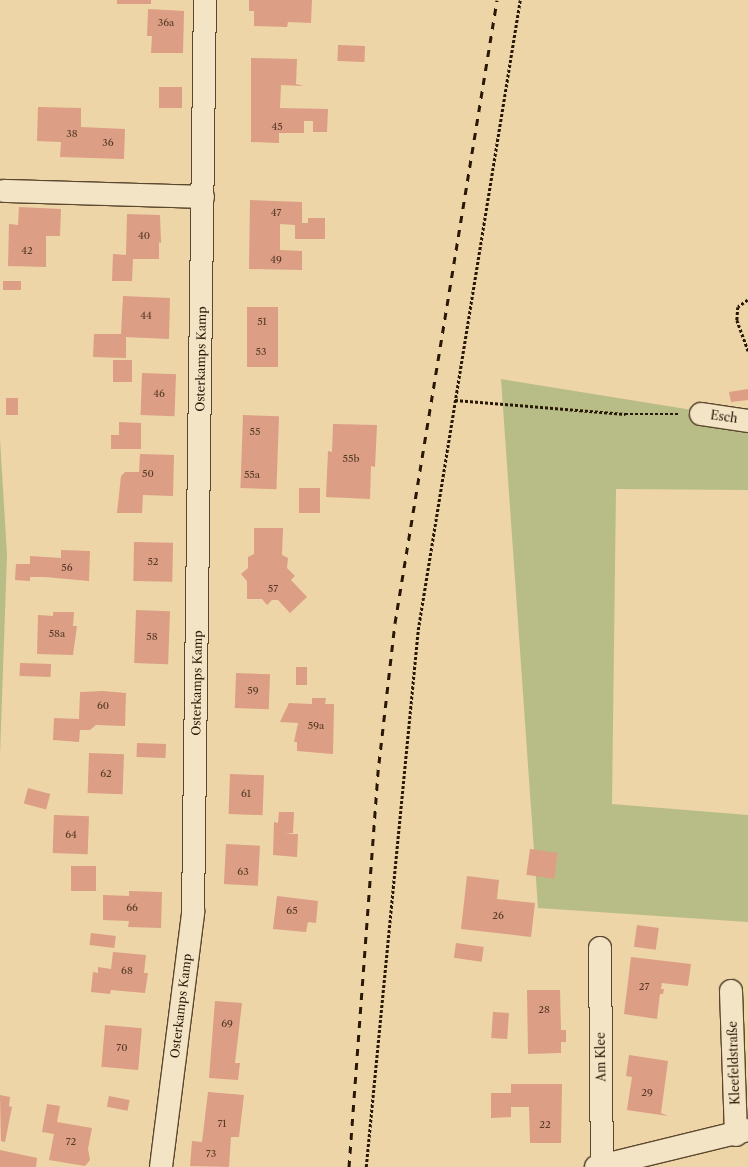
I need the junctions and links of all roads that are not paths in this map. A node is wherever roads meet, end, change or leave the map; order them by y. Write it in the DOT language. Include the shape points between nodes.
graph roads {
  1 [pos="205,0"];
  2 [pos="4,191"];
  3 [pos="203,197"];
  4 [pos="701,414"];
  5 [pos="748,421"];
  6 [pos="600,948"];
  7 [pos="731,991"];
  8 [pos="742,1133"];
  9 [pos="599,1166"];
  10 [pos="161,1167"];
  1 -- 3 [label="street, Osterkamps Kamp"];
  2 -- 3 [label="street"];
  3 -- 10 [label="street, Osterkamps Kamp" via="193,912"];
  4 -- 5 [label="street, Esch"];
  6 -- 9 [label="street, Am Klee"];
  7 -- 8 [label="street, Kleefeldstraße"];
  8 -- 9 [label="street, Kleefeldstraße"];
}
